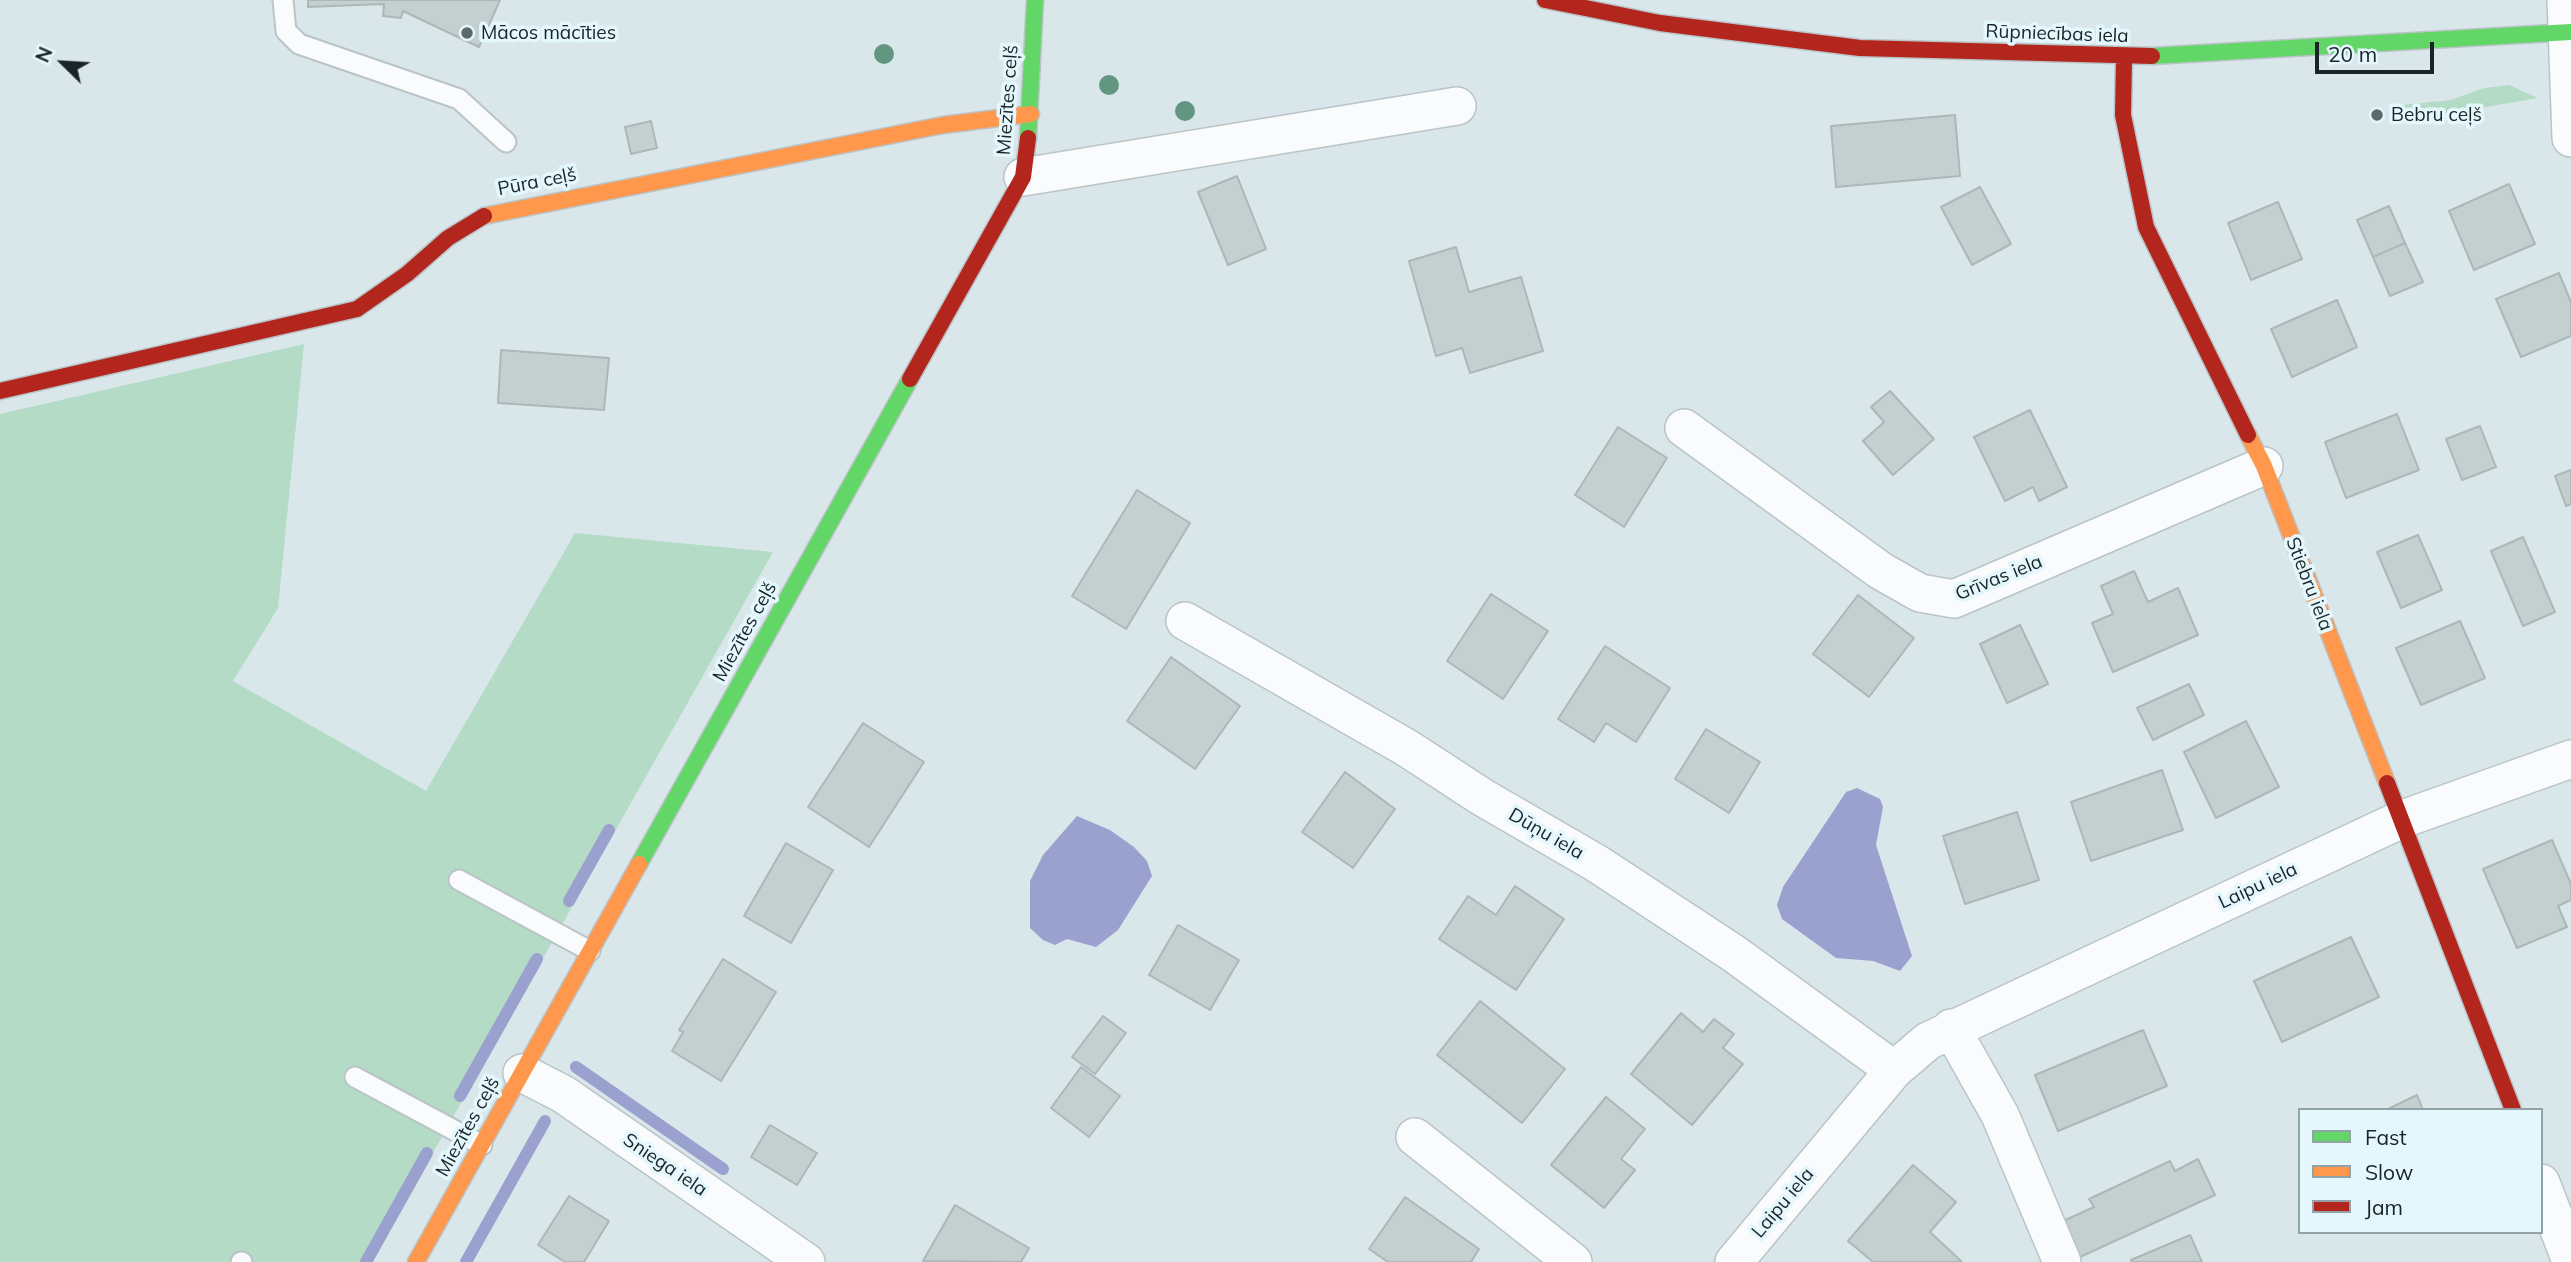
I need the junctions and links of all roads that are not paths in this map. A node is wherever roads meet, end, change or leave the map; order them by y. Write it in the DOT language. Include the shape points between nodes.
graph roads {
  1 [pos="284,0"];
  2 [pos="1035,0"];
  3 [pos="1545,0"];
  4 [pos="2568,22"];
  5 [pos="2124,58"];
  6 [pos="1457,106"];
  7 [pos="1031,114"];
  8 [pos="2571,138"];
  9 [pos="506,142"];
  10 [pos="1023,177"];
  11 [pos="0,391"];
  12 [pos="1684,428"];
  13 [pos="2264,466"];
  14 [pos="1185,621"];
  15 [pos="2571,759"];
  16 [pos="2400,820"];
  17 [pos="459,880"];
  18 [pos="590,951"];
  19 [pos="1951,1028"];
  20 [pos="1894,1070"];
  21 [pos="522,1073"];
  22 [pos="355,1077"];
  23 [pos="2513,1108"];
  24 [pos="1415,1137"];
  25 [pos="482,1145"];
  26 [pos="2543,1188"];
  27 [pos="2571,1261"];
  28 [pos="416,1262"];
  29 [pos="806,1262"];
  30 [pos="1573,1262"];
  31 [pos="1734,1262"];
  32 [pos="2062,1262"];
  1 -- 9 [label="lane" via="286,31 299,44 459,99"];
  2 -- 7 [label="street, Miezītes ceļš"];
  3 -- 5 [label="street, Rūpniecības iela" via="1660,23 1860,48"];
  4 -- 5 [label="street, Rūpniecības iela"];
  4 -- 8 [label="street"];
  5 -- 13 [label="street, Stiebru iela" via="2123,115 2146,227"];
  6 -- 10 [label="street"];
  7 -- 10 [label="street, Miezītes ceļš"];
  7 -- 11 [label="street, Pūra ceļš" via="943,125 489,213 448,238 357,309"];
  10 -- 18 [label="street, Miezītes ceļš"];
  12 -- 13 [label="street, Grīvas iela" via="1881,571 1920,593 1954,599"];
  13 -- 16 [label="street, Stiebru iela"];
  14 -- 20 [label="street, Dūņu iela" via="1596,863 1733,953"];
  15 -- 16 [label="street, Laipu iela"];
  16 -- 19 [label="street, Laipu iela"];
  16 -- 23 [label="street, Stiebru iela"];
  17 -- 18 [label="lane"];
  18 -- 21 [label="street, Miezītes ceļš"];
  19 -- 20 [label="street, Laipu iela"];
  19 -- 32 [label="street" via="2000,1115"];
  20 -- 31 [label="street, Laipu iela"];
  21 -- 25 [label="street, Miezītes ceļš"];
  21 -- 29 [label="street, Sniega iela" via="563,1094"];
  22 -- 25 [label="lane"];
  24 -- 30 [label="street"];
  25 -- 28 [label="street, Miezītes ceļš"];
  26 -- 27 [label="street"];
}
